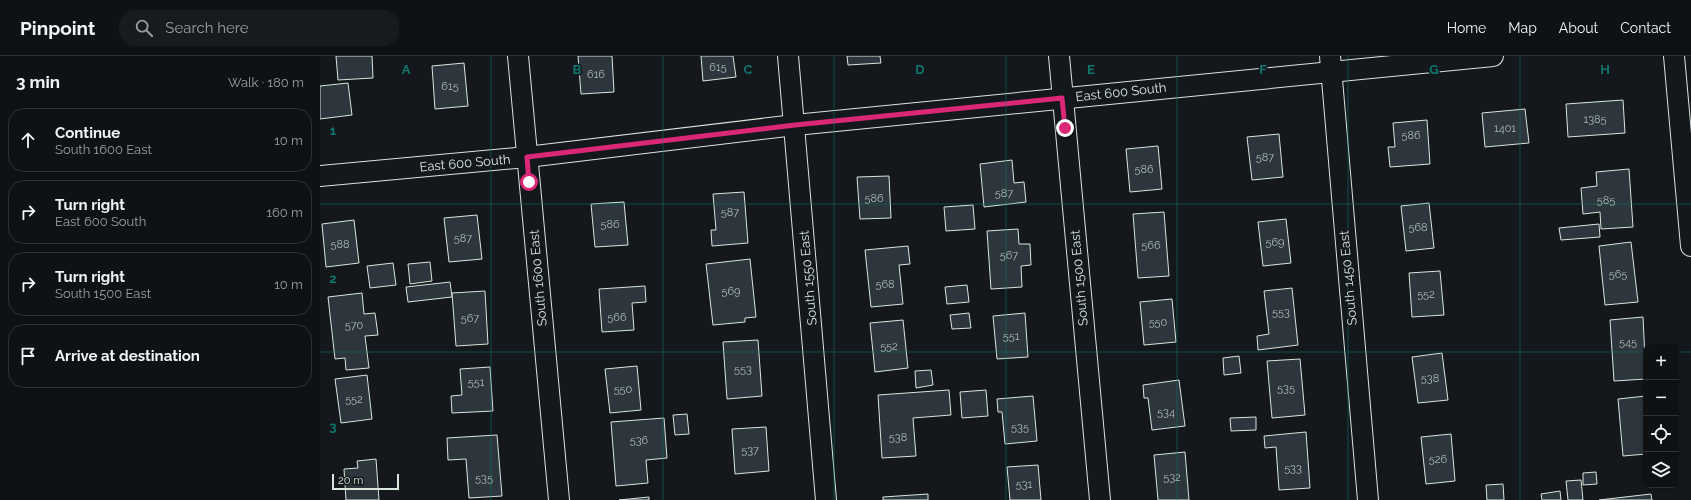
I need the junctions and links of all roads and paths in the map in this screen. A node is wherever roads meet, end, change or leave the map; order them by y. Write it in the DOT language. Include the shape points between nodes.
graph roads {
  1 [pos="518,56"];
  2 [pos="788,56"];
  3 [pos="1059,56"];
  4 [pos="1493,56"];
  5 [pos="1674,56"];
  6 [pos="1331,64"];
  7 [pos="1062,98"];
  8 [pos="795,125"];
  9 [pos="527,157"];
  10 [pos="320,176"];
  11 [pos="1691,246"];
  12 [pos="559,500"];
  13 [pos="826,500"];
  14 [pos="1100,500"];
  15 [pos="1368,500"];
  1 -- 9 [label="street, South 1600 East"];
  2 -- 8 [label="street, South 1550 East"];
  3 -- 7 [label="street, South 1500 East"];
  4 -- 6 [label="street, East 600 South" via="1363,70"];
  5 -- 11 [label="street"];
  6 -- 7 [label="street, East 600 South"];
  6 -- 15 [label="street, South 1450 East"];
  7 -- 8 [label="street, East 600 South"];
  7 -- 14 [label="street, South 1500 East"];
  8 -- 9 [label="street, East 600 South"];
  8 -- 13 [label="street, South 1550 East"];
  9 -- 10 [label="street, East 600 South"];
  9 -- 12 [label="street, South 1600 East"];
}
